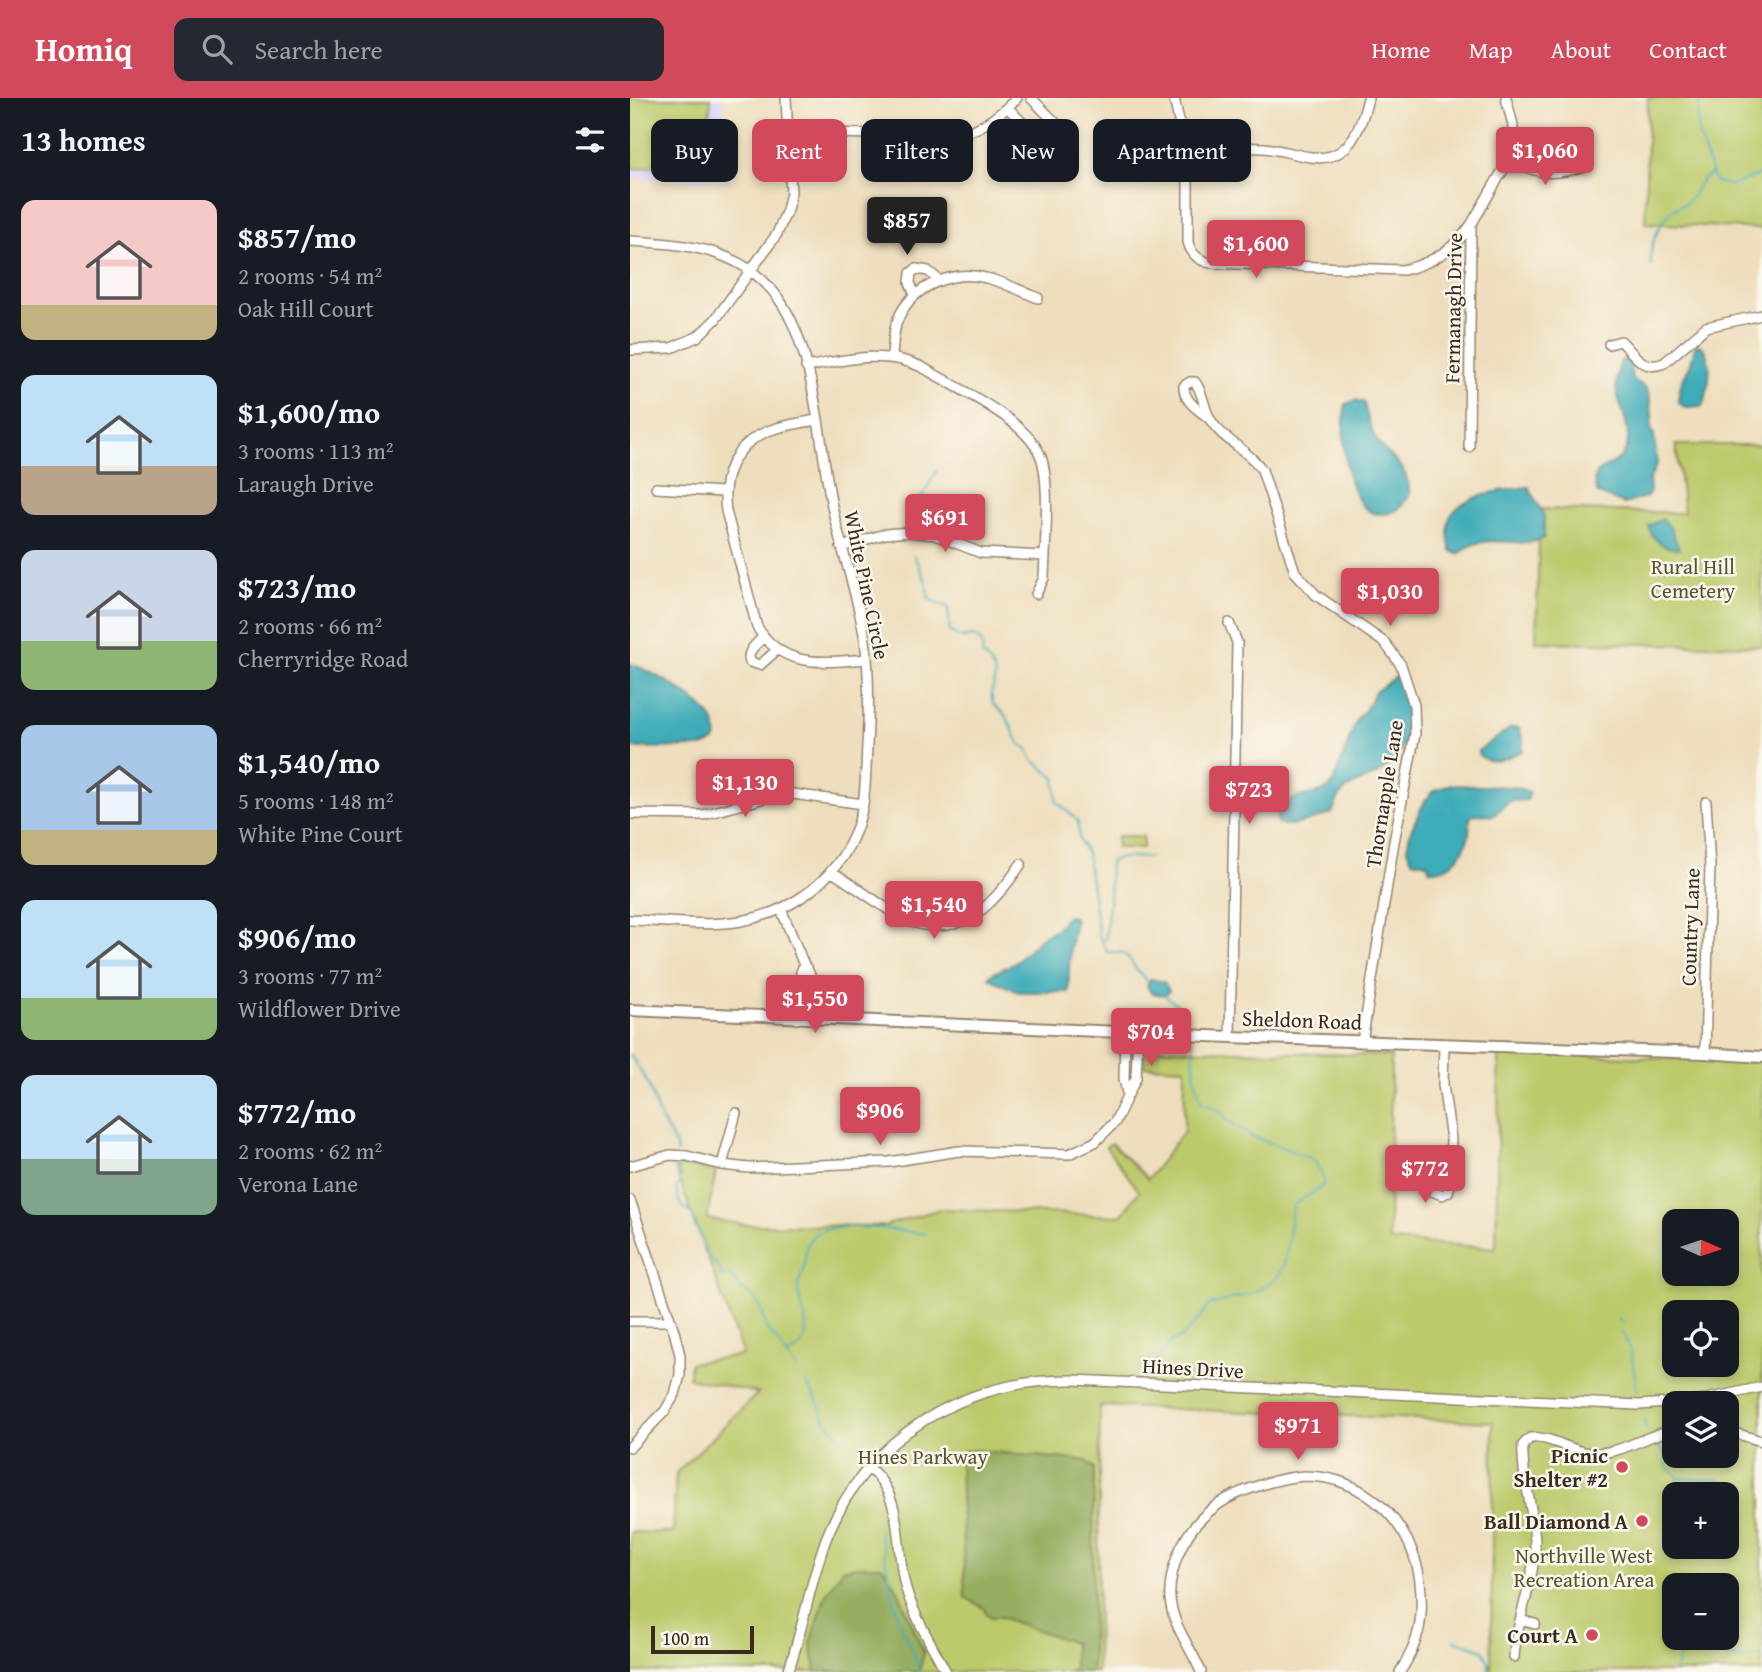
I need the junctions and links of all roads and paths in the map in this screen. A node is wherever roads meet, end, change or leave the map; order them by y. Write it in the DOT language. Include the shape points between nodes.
graph roads {
  1 [pos="786,98"];
  2 [pos="1017,98"];
  3 [pos="1031,98"];
  4 [pos="1174,98"];
  5 [pos="1368,98"];
  6 [pos="1506,98"];
  7 [pos="1007,107"];
  8 [pos="788,119"];
  9 [pos="1179,119"];
  10 [pos="847,133"];
  11 [pos="1251,148"];
  12 [pos="1509,158"];
  13 [pos="1587,165"];
  14 [pos="790,182"];
  15 [pos="1188,182"];
  16 [pos="1471,225"];
  17 [pos="630,241"];
  18 [pos="751,270"];
  19 [pos="940,281"];
  20 [pos="915,295"];
  21 [pos="1038,298"];
  22 [pos="1762,315"];
  23 [pos="1609,344"];
  24 [pos="630,350"];
  25 [pos="892,357"];
  26 [pos="806,367"];
  27 [pos="1210,419"];
  28 [pos="817,420"];
  29 [pos="1468,447"];
  30 [pos="656,488"];
  31 [pos="723,492"];
  32 [pos="841,547"];
  33 [pos="1045,556"];
  34 [pos="1036,594"];
  35 [pos="1229,623"];
  36 [pos="764,637"];
  37 [pos="777,650"];
  38 [pos="867,659"];
  39 [pos="1706,802"];
  40 [pos="863,804"];
  41 [pos="630,814"];
  42 [pos="1021,864"];
  43 [pos="831,871"];
  44 [pos="781,909"];
  45 [pos="630,920"];
  46 [pos="804,965"];
  47 [pos="630,1010"];
  48 [pos="797,1019"];
  49 [pos="811,1020"];
  50 [pos="1125,1032"];
  51 [pos="1138,1032"];
  52 [pos="1230,1037"];
  53 [pos="1362,1042"];
  54 [pos="1444,1044"];
  55 [pos="1705,1053"];
  56 [pos="1762,1057"];
  57 [pos="1127,1093"];
  58 [pos="736,1113"];
  59 [pos="722,1165"];
  60 [pos="630,1166"];
  61 [pos="1450,1172"];
  62 [pos="630,1200"];
  63 [pos="630,1321"];
  64 [pos="671,1321"];
  65 [pos="1762,1387"];
  66 [pos="1662,1433"];
  67 [pos="1739,1434"];
  68 [pos="1762,1441"];
  69 [pos="631,1445"];
  70 [pos="630,1455"];
  71 [pos="869,1468"];
  72 [pos="1520,1620"];
  73 [pos="1535,1624"];
  74 [pos="1514,1657"];
  75 [pos="788,1672"];
  76 [pos="946,1672"];
  77 [pos="1201,1672"];
  78 [pos="1399,1672"];
  1 -- 8 [label="street"];
  2 -- 7 [label="street"];
  3 -- 7 [label="street" via="1062,133 1050,145 1042,144"];
  4 -- 9 [label="street"];
  5 -- 11 [label="street" via="1357,134 1346,148 1329,156"];
  6 -- 12 [label="street, Fermanagh Drive" via="1513,125"];
  7 -- 10 [label="street" via="966,134"];
  12 -- 13 [label="street" via="1525,168 1559,174"];
  12 -- 16 [label="street, Fermanagh Drive"];
  14 -- 18 [label="street" via="787,210 777,234"];
  15 -- 16 [label="street" via="1188,242 1194,255 1205,262 1403,270 1442,255"];
  16 -- 29 [label="street, Fermanagh Drive"];
  17 -- 18 [label="street, White Pine Circle" via="693,246"];
  18 -- 24 [label="street" via="697,337 671,348"];
  18 -- 26 [label="street, White Pine Circle" via="789,314"];
  19 -- 20 [label="street"];
  19 -- 20 [label="street" via="928,271 916,269 910,283"];
  19 -- 21 [label="street" via="979,276"];
  20 -- 25 [label="street" via="897,320"];
  22 -- 23 [label="street" via="1706,327 1656,366 1642,363 1621,341"];
  25 -- 26 [label="street"];
  25 -- 33 [label="street" via="922,367 1012,421 1035,443 1045,471"];
  26 -- 28 [label="street, White Pine Circle"];
  27 -- 53 [label="street, Thornapple Lane" via="1262,470 1290,560 1301,580 1385,643 1401,665 1411,692 1415,734"];
  28 -- 31 [label="street" via="757,437 733,461"];
  28 -- 32 [label="street, White Pine Circle"];
  30 -- 31 [label="street"];
  31 -- 36 [label="street" via="757,627"];
  32 -- 33 [label="street" via="910,532 935,535 981,553"];
  32 -- 38 [label="street, White Pine Circle"];
  33 -- 34 [label="street" via="1044,578"];
  35 -- 52 [label="street" via="1237,642"];
  36 -- 37 [label="street"];
  36 -- 37 [label="street" via="750,650 750,662 760,665"];
  37 -- 38 [label="street" via="815,663"];
  38 -- 40 [label="street, White Pine Circle" via="870,699"];
  39 -- 55 [label="street, Country Lane" via="1710,867"];
  40 -- 41 [label="street" via="793,794 703,815"];
  40 -- 43 [label="street, White Pine Circle" via="855,831"];
  42 -- 43 [label="street" via="1002,892 980,912 963,922 932,926 890,913"];
  43 -- 44 [label="street, White Pine Circle" via="814,889"];
  44 -- 45 [label="street, White Pine Circle" via="739,922"];
  44 -- 46 [label="street"];
  46 -- 48 [label="street"];
  46 -- 49 [label="street" via="811,973"];
  47 -- 48 [label="main road, Sheldon Road"];
  48 -- 49 [label="main road, Sheldon Road"];
  49 -- 50 [label="main road, Sheldon Road"];
  50 -- 51 [label="main road, Sheldon Road"];
  50 -- 57 [label="street"];
  51 -- 52 [label="main road, Sheldon Road"];
  51 -- 57 [label="street" via="1136,1078"];
  52 -- 53 [label="main road, Sheldon Road"];
  53 -- 54 [label="main road, Sheldon Road"];
  54 -- 55 [label="main road, Sheldon Road"];
  54 -- 61 [label="street"];
  55 -- 56 [label="main road, Sheldon Road"];
  57 -- 59 [label="street" via="1115,1122 1096,1142 1069,1154 959,1151 889,1162"];
  58 -- 59 [label="street"];
  59 -- 60 [label="street" via="670,1156"];
  62 -- 64 [label="street"];
  63 -- 64 [label="street"];
  64 -- 69 [label="street" via="680,1355 675,1394 665,1411"];
  65 -- 71 [label="street, Hines Drive" via="1698,1401 1639,1405 1039,1381 989,1390 946,1407 903,1435"];
  66 -- 72 [label="street" via="1608,1452 1574,1450 1541,1438 1530,1438 1523,1445 1535,1533 1533,1568"];
  67 -- 68 [label="street"];
  69 -- 70 [label="street"];
  71 -- 75 [label="street, Hines Drive" via="843,1504 826,1539"];
  71 -- 76 [label="street" via="883,1481 893,1501 907,1592"];
  72 -- 73 [label="street"];
  72 -- 74 [label="street"];
  77 -- 78 [label="street" via="1177,1628 1170,1604 1170,1579 1181,1548 1208,1511 1237,1493 1307,1476 1346,1484 1371,1496 1405,1533 1419,1574 1422,1611 1415,1646"];
}
